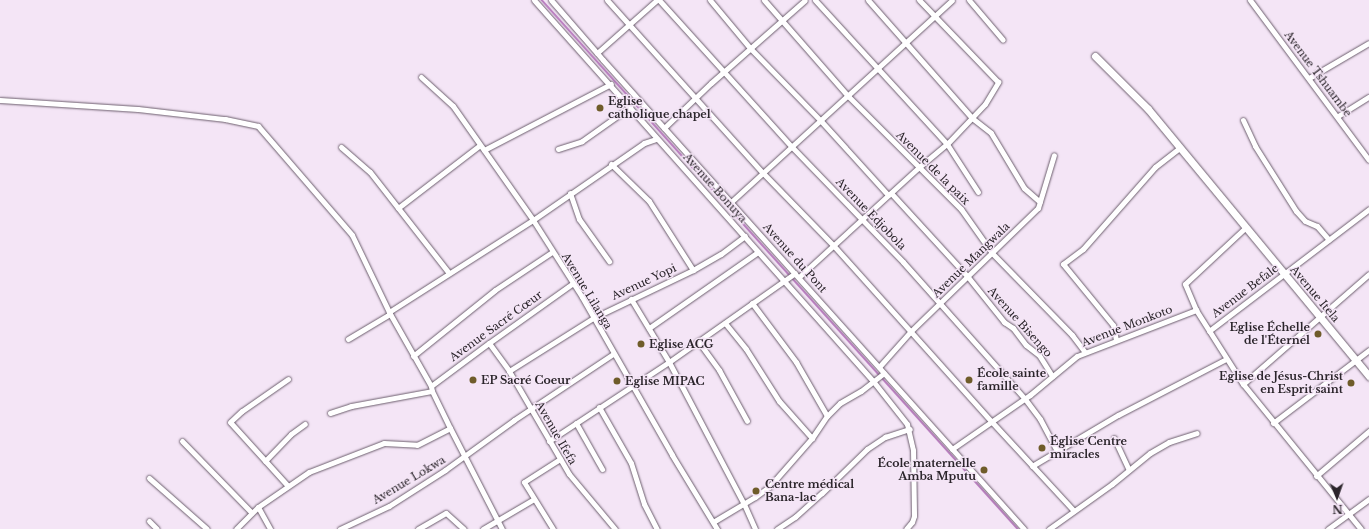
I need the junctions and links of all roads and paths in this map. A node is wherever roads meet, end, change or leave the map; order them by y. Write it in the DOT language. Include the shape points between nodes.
graph roads {
  1 [pos="534,0"];
  2 [pos="551,0"];
  3 [pos="607,0"];
  4 [pos="658,0"];
  5 [pos="710,0"];
  6 [pos="764,0"];
  7 [pos="805,0"];
  8 [pos="815,0"];
  9 [pos="868,0"];
  10 [pos="919,0"];
  11 [pos="952,0"];
  12 [pos="969,0"];
  13 [pos="1250,0"];
  14 [pos="933,16"];
  15 [pos="782,20"];
  16 [pos="629,24"];
  17 [pos="1003,40"];
  18 [pos="905,43"];
  19 [pos="1369,43"];
  20 [pos="750,48"];
  21 [pos="597,53"];
  22 [pos="1095,56"];
  23 [pos="878,68"];
  24 [pos="723,72"];
  25 [pos="421,77"];
  26 [pos="1309,78"];
  27 [pos="611,84"];
  28 [pos="848,96"];
  29 [pos="1369,97"];
  30 [pos="695,98"];
  31 [pos="0,100"];
  32 [pos="630,107"];
  33 [pos="1338,116"];
  34 [pos="972,118"];
  35 [pos="1243,120"];
  36 [pos="821,121"];
  37 [pos="664,128"];
  38 [pos="656,139"];
  39 [pos="947,144"];
  40 [pos="480,145"];
  41 [pos="341,147"];
  42 [pos="792,147"];
  43 [pos="1179,148"];
  44 [pos="558,149"];
  45 [pos="484,150"];
  46 [pos="1054,155"];
  47 [pos="1368,156"];
  48 [pos="611,164"];
  49 [pos="918,168"];
  50 [pos="763,174"];
  51 [pos="978,192"];
  52 [pos="570,193"];
  53 [pos="890,194"];
  54 [pos="731,202"];
  55 [pos="1040,202"];
  56 [pos="398,208"];
  57 [pos="1369,209"];
  58 [pos="861,219"];
  59 [pos="533,220"];
  60 [pos="1244,227"];
  61 [pos="745,236"];
  62 [pos="1329,240"];
  63 [pos="833,245"];
  64 [pos="552,252"];
  65 [pos="758,252"];
  66 [pos="992,253"];
  67 [pos="609,261"];
  68 [pos="693,270"];
  69 [pos="449,272"];
  70 [pos="1284,274"];
  71 [pos="1369,274"];
  72 [pos="792,277"];
  73 [pos="968,277"];
  74 [pos="573,283"];
  75 [pos="631,299"];
  76 [pos="752,303"];
  77 [pos="940,304"];
  78 [pos="1196,310"];
  79 [pos="390,313"];
  80 [pos="1320,316"];
  81 [pos="593,318"];
  82 [pos="725,323"];
  83 [pos="649,328"];
  84 [pos="1209,331"];
  85 [pos="911,332"];
  86 [pos="348,339"];
  87 [pos="1116,340"];
  88 [pos="698,341"];
  89 [pos="489,342"];
  90 [pos="1369,350"];
  91 [pos="1085,352"];
  92 [pos="613,354"];
  93 [pos="413,356"];
  94 [pos="1226,359"];
  95 [pos="1356,359"];
  96 [pos="669,362"];
  97 [pos="879,367"];
  98 [pos="509,371"];
  99 [pos="879,376"];
  100 [pos="1052,376"];
  101 [pos="1369,376"];
  102 [pos="288,379"];
  103 [pos="1243,384"];
  104 [pos="632,387"];
  105 [pos="432,389"];
  106 [pos="1025,399"];
  107 [pos="599,408"];
  108 [pos="530,409"];
  109 [pos="330,413"];
  110 [pos="827,416"];
  111 [pos="747,421"];
  112 [pos="991,422"];
  113 [pos="576,423"];
  114 [pos="1272,423"];
  115 [pos="305,424"];
  116 [pos="450,428"];
  117 [pos="910,429"];
  118 [pos="1369,431"];
  119 [pos="1197,434"];
  120 [pos="812,438"];
  121 [pos="1114,438"];
  122 [pos="549,441"];
  123 [pos="182,442"];
  124 [pos="952,449"];
  125 [pos="1057,451"];
  126 [pos="465,457"];
  127 [pos="560,459"];
  128 [pos="265,461"];
  129 [pos="1032,466"];
  130 [pos="602,470"];
  131 [pos="1129,470"];
  132 [pos="1316,476"];
  133 [pos="149,478"];
  134 [pos="288,486"];
  135 [pos="1369,499"];
  136 [pos="534,500"];
  137 [pos="744,504"];
  138 [pos="258,507"];
  139 [pos="1074,511"];
  140 [pos="252,513"];
  141 [pos="1349,514"];
  142 [pos="498,520"];
  143 [pos="149,521"];
  144 [pos="713,522"];
  145 [pos="157,529"];
  146 [pos="207,529"];
  147 [pos="236,529"];
  148 [pos="270,529"];
  149 [pos="340,529"];
  150 [pos="418,529"];
  151 [pos="464,529"];
  152 [pos="483,529"];
  153 [pos="502,529"];
  154 [pos="553,529"];
  155 [pos="615,529"];
  156 [pos="657,529"];
  157 [pos="717,529"];
  158 [pos="755,529"];
  159 [pos="777,529"];
  160 [pos="906,529"];
  161 [pos="1024,529"];
  162 [pos="1049,529"];
  163 [pos="1328,529"];
  164 [pos="1361,529"];
  1 -- 27 [label="street, Avenue Bonuya"];
  2 -- 21 [label="street, Avenue du Pont"];
  3 -- 16 [label="street"];
  4 -- 16 [label="street"];
  4 -- 24 [label="street, Avenue Edjobola"];
  5 -- 20 [label="street, Avenue Bisengo"];
  6 -- 15 [label="street, Avenue de la paix"];
  7 -- 15 [label="street"];
  8 -- 23 [label="street"];
  9 -- 18 [label="street"];
  10 -- 14 [label="street"];
  11 -- 14 [label="street"];
  12 -- 17 [label="street"];
  13 -- 26 [label="street, Avenue Tshuambe"];
  14 -- 18 [label="street"];
  14 -- 34 [label="street" via="998,82"];
  15 -- 20 [label="street"];
  15 -- 28 [label="street, Avenue de la paix"];
  16 -- 21 [label="street"];
  16 -- 30 [label="street"];
  18 -- 23 [label="street"];
  18 -- 34 [label="street"];
  19 -- 26 [label="street"];
  20 -- 24 [label="street"];
  20 -- 36 [label="street, Avenue Bisengo"];
  21 -- 37 [label="street, Avenue du Pont"];
  22 -- 43 [label="street, Avenue Itela" via="1148,109"];
  23 -- 28 [label="street"];
  23 -- 39 [label="street"];
  24 -- 30 [label="street"];
  24 -- 42 [label="street, Avenue Edjobola"];
  25 -- 40 [label="street, Avenue Lilanga" via="453,106"];
  26 -- 33 [label="street, Avenue Tshuambe"];
  27 -- 32 [label="street, Avenue Bonuya"];
  27 -- 45 [label="street"];
  28 -- 36 [label="street"];
  28 -- 49 [label="street, Avenue de la paix"];
  29 -- 33 [label="street"];
  30 -- 37 [label="street"];
  30 -- 50 [label="street"];
  31 -- 79 [label="street" via="154,111 225,119 258,126 352,235"];
  32 -- 38 [label="street, Avenue Bonuya"];
  32 -- 44 [label="street" via="582,141"];
  33 -- 47 [label="street, Avenue Tshuambe"];
  34 -- 39 [label="street"];
  34 -- 55 [label="street" via="991,133 1024,188"];
  35 -- 62 [label="street" via="1255,146 1296,211 1305,221 1317,226"];
  36 -- 42 [label="street"];
  36 -- 53 [label="street, Avenue Bisengo"];
  37 -- 54 [label="street, Avenue du Pont"];
  38 -- 48 [label="street" via="644,143"];
  38 -- 61 [label="street, Avenue Bonuya"];
  39 -- 49 [label="street"];
  39 -- 51 [label="street"];
  40 -- 45 [label="street, Avenue Lilanga"];
  40 -- 56 [label="street"];
  41 -- 56 [label="street" via="370,172"];
  42 -- 50 [label="street"];
  42 -- 58 [label="street, Avenue Edjobola"];
  43 -- 60 [label="street, Avenue Itela"];
  43 -- 87 [label="street" via="1155,167 1083,249 1063,264 1113,325"];
  45 -- 59 [label="street, Avenue Lilanga"];
  46 -- 55 [label="street, Avenue Mangwala"];
  48 -- 52 [label="street"];
  48 -- 68 [label="street" via="649,202"];
  49 -- 53 [label="street"];
  49 -- 66 [label="street, Avenue de la paix" via="961,209"];
  50 -- 54 [label="street"];
  50 -- 63 [label="street"];
  52 -- 59 [label="street"];
  52 -- 67 [label="street" via="579,219"];
  53 -- 58 [label="street"];
  53 -- 73 [label="street, Avenue Bisengo"];
  54 -- 72 [label="street, Avenue du Pont"];
  55 -- 66 [label="street, Avenue Mangwala" via="1038,208"];
  56 -- 69 [label="street"];
  57 -- 62 [label="street, Avenue Befale"];
  58 -- 63 [label="street"];
  58 -- 77 [label="street, Avenue Edjobola"];
  59 -- 64 [label="street, Avenue Lilanga"];
  59 -- 69 [label="street"];
  60 -- 70 [label="street, Avenue Itela"];
  60 -- 78 [label="street" via="1185,284"];
  61 -- 65 [label="street, Avenue Bonuya"];
  61 -- 68 [label="street, Avenue Yopi"];
  62 -- 70 [label="street, Avenue Befale"];
  63 -- 72 [label="street"];
  63 -- 85 [label="street"];
  64 -- 74 [label="street, Avenue Lilanga"];
  64 -- 93 [label="street" via="495,290"];
  65 -- 72 [label="street, Avenue Bonuya"];
  65 -- 83 [label="street"];
  66 -- 73 [label="street, Avenue Mangwala"];
  66 -- 91 [label="street, Avenue de la paix" via="1072,335"];
  68 -- 75 [label="street, Avenue Yopi"];
  69 -- 79 [label="street"];
  70 -- 80 [label="street, Avenue Itela"];
  70 -- 84 [label="street, Avenue Befale"];
  71 -- 80 [label="street"];
  72 -- 76 [label="street"];
  72 -- 97 [label="street, Avenue du Pont"];
  72 -- 99 [label="street, Avenue Bonuya"];
  73 -- 77 [label="street, Avenue Mangwala"];
  73 -- 100 [label="street, Avenue Bisengo" via="1004,322 1039,355"];
  74 -- 81 [label="street, Avenue Lilanga"];
  74 -- 89 [label="street, Avenue Sacré Cœur"];
  75 -- 81 [label="street, Avenue Yopi"];
  75 -- 83 [label="street"];
  76 -- 82 [label="street"];
  76 -- 110 [label="street" via="796,362"];
  77 -- 85 [label="street, Avenue Mangwala"];
  77 -- 106 [label="street, Avenue Edjobola"];
  78 -- 84 [label="street"];
  78 -- 87 [label="street, Avenue Monkoto"];
  79 -- 86 [label="street"];
  79 -- 93 [label="street"];
  80 -- 95 [label="street, Avenue Itela"];
  80 -- 103 [label="street"];
  81 -- 92 [label="street, Avenue Lilanga"];
  81 -- 98 [label="street, Avenue Yopi"];
  82 -- 88 [label="street"];
  82 -- 120 [label="street" via="746,349 779,401"];
  83 -- 96 [label="street"];
  84 -- 94 [label="street"];
  85 -- 97 [label="street, Avenue Mangwala"];
  85 -- 112 [label="street"];
  87 -- 91 [label="street, Avenue Monkoto"];
  88 -- 96 [label="street"];
  88 -- 111 [label="street"];
  89 -- 98 [label="street, Avenue Ifefa"];
  89 -- 105 [label="street, Avenue Sacré Cœur"];
  90 -- 95 [label="street"];
  91 -- 100 [label="street, Avenue Monkoto"];
  92 -- 104 [label="street, Avenue Lilanga"];
  92 -- 108 [label="street, Avenue Lokwa"];
  93 -- 105 [label="street"];
  94 -- 103 [label="street"];
  94 -- 125 [label="street" via="1118,415"];
  95 -- 101 [label="street, Avenue Itela"];
  95 -- 114 [label="street"];
  96 -- 104 [label="street"];
  96 -- 137 [label="street"];
  97 -- 99 [label="street, Avenue du Pont"];
  98 -- 108 [label="street, Avenue Ifefa"];
  99 -- 110 [label="street" via="840,403"];
  99 -- 117 [label="street, Avenue Bonuya"];
  99 -- 124 [label="street, Avenue du Pont"];
  100 -- 106 [label="street, Avenue Monkoto"];
  102 -- 128 [label="street" via="230,422"];
  103 -- 114 [label="street"];
  104 -- 107 [label="street"];
  104 -- 144 [label="street, Avenue Lilanga"];
  105 -- 109 [label="street" via="351,406"];
  105 -- 116 [label="street"];
  106 -- 112 [label="street, Avenue Monkoto"];
  106 -- 125 [label="street, Avenue Edjobola" via="1040,419"];
  107 -- 113 [label="street"];
  107 -- 156 [label="street" via="631,463 644,504"];
  108 -- 122 [label="street, Avenue Ifefa"];
  108 -- 126 [label="street, Avenue Lokwa"];
  110 -- 120 [label="street"];
  112 -- 124 [label="street, Avenue Monkoto"];
  112 -- 129 [label="street"];
  113 -- 122 [label="street"];
  113 -- 130 [label="street"];
  114 -- 132 [label="street"];
  115 -- 128 [label="street" via="291,434"];
  116 -- 126 [label="street"];
  116 -- 134 [label="street" via="417,445 384,443 309,472"];
  117 -- 159 [label="street" via="885,436 867,449 795,517"];
  117 -- 160 [label="street" via="913,450 914,516"];
  118 -- 132 [label="street"];
  119 -- 131 [label="street" via="1169,442"];
  120 -- 137 [label="street" via="769,487"];
  121 -- 131 [label="street"];
  122 -- 127 [label="street, Avenue Ifefa"];
  123 -- 140 [label="street"];
  124 -- 161 [label="street, Avenue du Pont"];
  125 -- 129 [label="street"];
  126 -- 142 [label="street"];
  126 -- 149 [label="street, Avenue Lokwa" via="389,506"];
  127 -- 136 [label="street" via="524,482"];
  127 -- 155 [label="street, Avenue Ifefa" via="569,474"];
  128 -- 134 [label="street"];
  129 -- 139 [label="street"];
  131 -- 139 [label="street"];
  132 -- 141 [label="street"];
  133 -- 146 [label="street"];
  134 -- 138 [label="street"];
  135 -- 141 [label="street"];
  136 -- 142 [label="street"];
  136 -- 154 [label="street"];
  137 -- 144 [label="street"];
  137 -- 158 [label="street"];
  138 -- 140 [label="street"];
  138 -- 148 [label="street"];
  139 -- 162 [label="street"];
  140 -- 147 [label="street"];
  141 -- 163 [label="street"];
  141 -- 164 [label="street"];
  142 -- 152 [label="street"];
  142 -- 153 [label="street"];
  143 -- 145 [label="street"];
  144 -- 157 [label="street, Avenue Lilanga"];
  150 -- 151 [label="street" via="446,513"];
}
